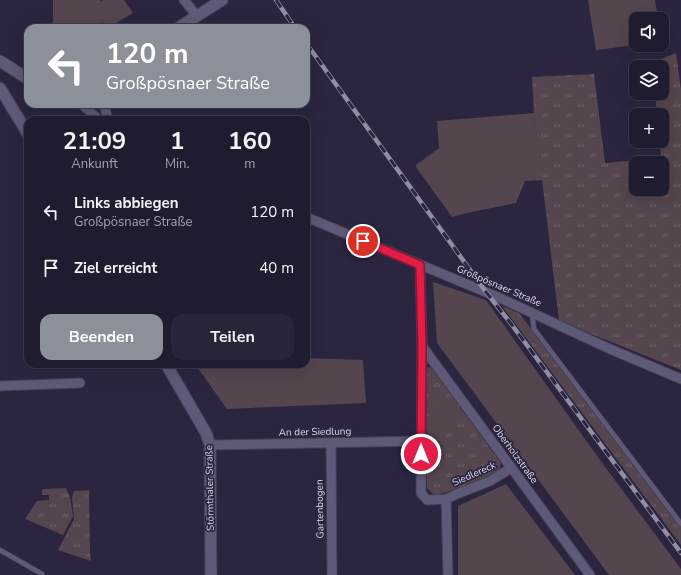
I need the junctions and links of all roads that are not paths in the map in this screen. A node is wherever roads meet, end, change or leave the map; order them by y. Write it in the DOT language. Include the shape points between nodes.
graph roads {
  1 [pos="184,0"];
  2 [pos="222,0"];
  3 [pos="197,16"];
  4 [pos="184,24"];
  5 [pos="0,61"];
  6 [pos="24,76"];
  7 [pos="0,88"];
  8 [pos="86,108"];
  9 [pos="95,116"];
  10 [pos="24,127"];
  11 [pos="310,219"];
  12 [pos="420,265"];
  13 [pos="532,312"];
  14 [pos="422,346"];
  15 [pos="168,368"];
  16 [pos="681,379"];
  17 [pos="80,383"];
  18 [pos="0,386"];
  19 [pos="421,441"];
  20 [pos="330,444"];
  21 [pos="210,445"];
  22 [pos="511,468"];
  23 [pos="446,499"];
  24 [pos="681,524"];
  25 [pos="0,550"];
  26 [pos="42,575"];
  27 [pos="212,575"];
  28 [pos="332,575"];
  29 [pos="448,575"];
  30 [pos="590,575"];
  1 -- 3 [label="street"];
  2 -- 3 [label="street"];
  3 -- 4 [label="street"];
  5 -- 6 [label="street"];
  7 -- 10 [label="street"];
  8 -- 9 [label="street"];
  11 -- 12 [label="street, Großpösnaer Straße"];
  12 -- 13 [label="street, Großpösnaer Straße"];
  12 -- 14 [label="street"];
  13 -- 16 [label="street, Großpösnaer Straße"];
  13 -- 24 [label="lane" via="534,329"];
  14 -- 19 [label="street"];
  14 -- 22 [label="street, Oberholzstraße"];
  15 -- 21 [label="street, Störmthaler Straße" via="206,433"];
  17 -- 18 [label="street"];
  19 -- 20 [label="street, An der Siedlung"];
  19 -- 23 [label="street" via="421,493 427,500"];
  20 -- 21 [label="street, An der Siedlung"];
  20 -- 28 [label="street, Gartenbogen"];
  21 -- 27 [label="street, Störmthaler Straße"];
  22 -- 23 [label="street, Siedlereck"];
  22 -- 30 [label="street, Oberholzstraße"];
  23 -- 29 [label="street"];
  25 -- 26 [label="lane"];
}
